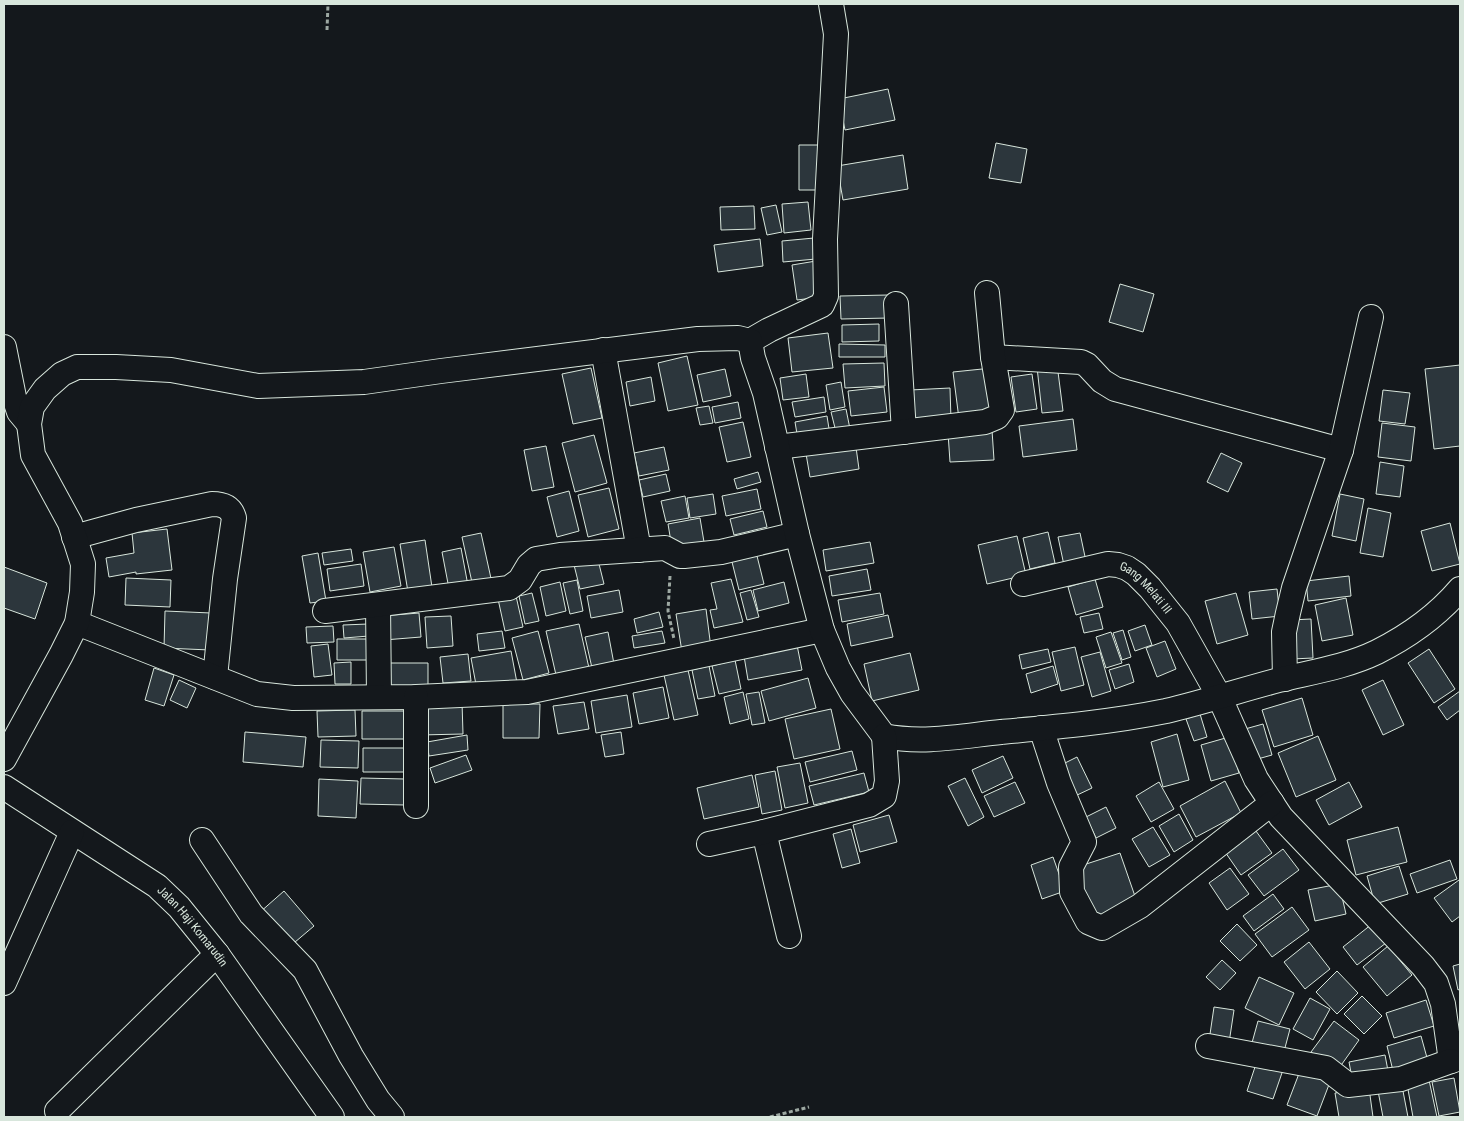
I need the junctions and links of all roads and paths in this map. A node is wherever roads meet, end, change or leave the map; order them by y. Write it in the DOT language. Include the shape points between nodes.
graph roads {
  1 [pos="328,4"];
  2 [pos="831,4"];
  3 [pos="327,30"];
  4 [pos="987,294"];
  5 [pos="896,304"];
  6 [pos="1371,317"];
  7 [pos="750,341"];
  8 [pos="4,347"];
  9 [pos="603,350"];
  10 [pos="993,357"];
  11 [pos="29,424"];
  12 [pos="904,432"];
  13 [pos="777,447"];
  14 [pos="1341,450"];
  15 [pos="797,534"];
  16 [pos="74,537"];
  17 [pos="638,550"];
  18 [pos="680,556"];
  19 [pos="1023,584"];
  20 [pos="1460,589"];
  21 [pos="378,605"];
  22 [pos="325,611"];
  23 [pos="77,623"];
  24 [pos="822,630"];
  25 [pos="675,646"];
  26 [pos="215,677"];
  27 [pos="1285,679"];
  28 [pos="1219,696"];
  29 [pos="379,697"];
  30 [pos="416,697"];
  31 [pos="1041,728"];
  32 [pos="884,736"];
  33 [pos="4,760"];
  34 [pos="4,787"];
  35 [pos="1272,803"];
  36 [pos="416,806"];
  37 [pos="72,832"];
  38 [pos="764,832"];
  39 [pos="202,840"];
  40 [pos="709,844"];
  41 [pos="789,936"];
  42 [pos="216,954"];
  43 [pos="4,983"];
  44 [pos="1208,1046"];
  45 [pos="1455,1060"];
  46 [pos="809,1107"];
  47 [pos="57,1111"];
  48 [pos="332,1117"];
  49 [pos="392,1117"];
  50 [pos="770,1117"];
  1 -- 3 [label="path"];
  2 -- 7 [label="street" via="836,34 825,239 826,296 822,305"];
  4 -- 10 [label="street"];
  5 -- 12 [label="street"];
  6 -- 14 [label="street"];
  7 -- 9 [label="street" via="738,338 698,339"];
  7 -- 13 [label="street"];
  8 -- 11 [label="street" via="14,397 19,412"];
  9 -- 11 [label="street" via="364,382 258,386 171,370 77,367 62,374 46,389 32,407"];
  9 -- 17 [label="street"];
  10 -- 12 [label="street" via="1002,410 997,417 985,422"];
  10 -- 14 [label="street" via="1081,362 1115,389"];
  11 -- 16 [label="street" via="33,454"];
  12 -- 13 [label="street"];
  13 -- 15 [label="street"];
  14 -- 27 [label="street" via="1294,588 1284,632"];
  15 -- 18 [label="street" via="721,552"];
  15 -- 24 [label="street"];
  16 -- 23 [label="street" via="83,564"];
  16 -- 26 [label="street" via="212,504 228,507 234,518"];
  17 -- 18 [label="street" via="665,548"];
  17 -- 21 [label="street" via="560,554 536,559 520,580 509,588"];
  18 -- 25 [label="path" via="670,575 668,602"];
  19 -- 28 [label="street, Gang Melati III" via="1108,564 1127,568 1150,588 1178,623"];
  20 -- 27 [label="street" via="1445,607 1419,628 1376,652 1344,665"];
  21 -- 22 [label="street"];
  21 -- 29 [label="street"];
  23 -- 26 [label="street"];
  23 -- 33 [label="street"];
  24 -- 30 [label="street" via="526,692"];
  24 -- 32 [label="street" via="852,693"];
  26 -- 29 [label="street" via="257,694 275,697"];
  27 -- 28 [label="street"];
  28 -- 31 [label="street" via="1166,711"];
  28 -- 35 [label="street, Gang Melati III" via="1256,779"];
  29 -- 30 [label="street"];
  30 -- 36 [label="street"];
  31 -- 32 [label="street" via="929,740"];
  31 -- 35 [label="street" via="1084,842 1071,867 1072,892 1088,922 1102,928 1140,906"];
  32 -- 38 [label="street" via="887,781 884,796 869,805"];
  34 -- 37 [label="street, Jalan Haji Komarudin"];
  35 -- 45 [label="street, Gang Melati III" via="1281,817 1436,983"];
  37 -- 42 [label="street, Jalan Haji Komarudin" via="158,886"];
  37 -- 43 [label="street"];
  38 -- 40 [label="street"];
  38 -- 41 [label="street"];
  39 -- 49 [label="street" via="251,914 305,970 351,1056"];
  42 -- 47 [label="street"];
  42 -- 48 [label="street, Jalan Haji Komarudin"];
  44 -- 45 [label="street" via="1326,1068 1348,1085 1401,1079"];
  46 -- 50 [label="path"];
}
